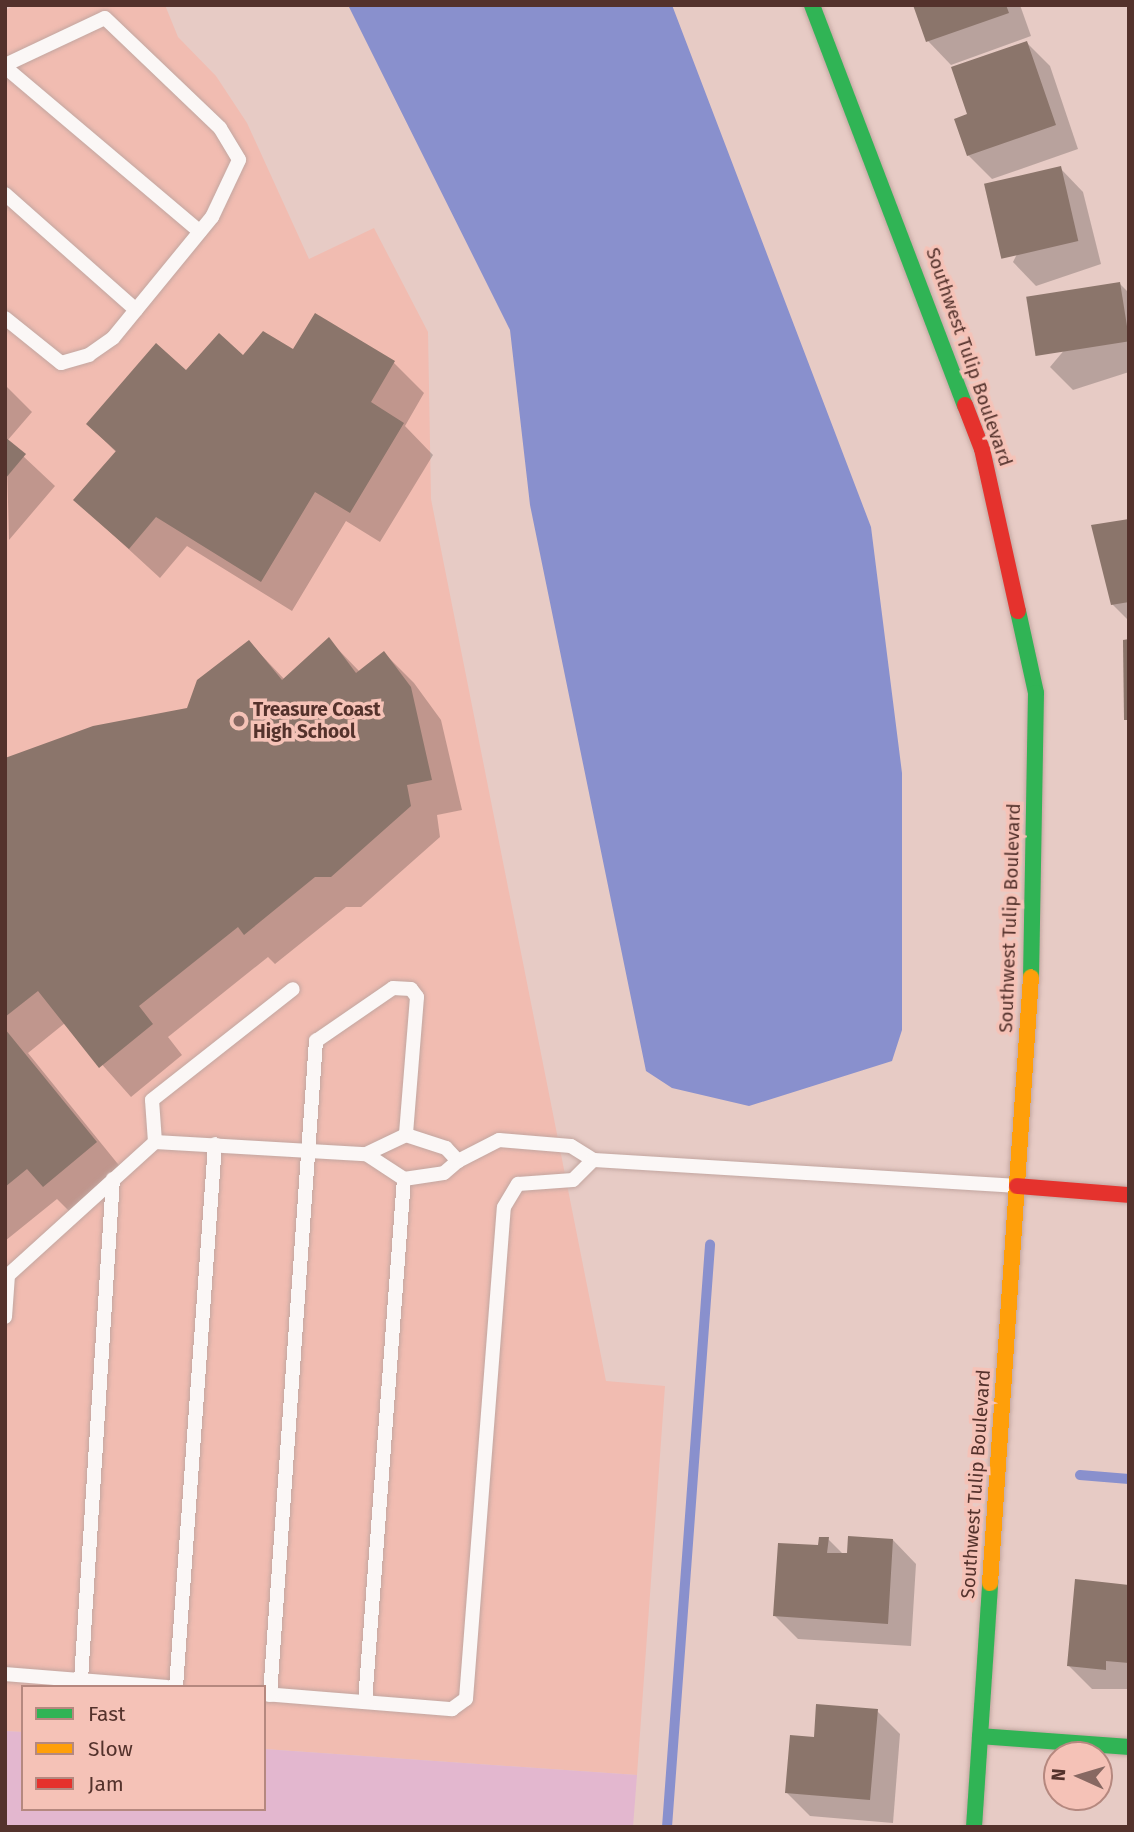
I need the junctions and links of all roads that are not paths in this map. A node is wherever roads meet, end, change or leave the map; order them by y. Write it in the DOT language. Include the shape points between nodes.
graph roads {
  1 [pos="811,5"];
  2 [pos="5,66"];
  3 [pos="5,194"];
  4 [pos="200,232"];
  5 [pos="136,310"];
  6 [pos="5,318"];
  7 [pos="293,989"];
  8 [pos="405,1135"];
  9 [pos="155,1142"];
  10 [pos="215,1144"];
  11 [pos="308,1150"];
  12 [pos="366,1154"];
  13 [pos="593,1160"];
  14 [pos="458,1161"];
  15 [pos="113,1179"];
  16 [pos="404,1179"];
  17 [pos="1017,1186"];
  18 [pos="1129,1195"];
  19 [pos="7,1276"];
  20 [pos="5,1317"];
  21 [pos="5,1674"];
  22 [pos="81,1680"];
  23 [pos="142,1685"];
  24 [pos="176,1685"];
  25 [pos="267,1694"];
  26 [pos="365,1702"];
  27 [pos="981,1736"];
  28 [pos="1129,1747"];
  29 [pos="974,1827"];
  1 -- 17 [label="street, Southwest Tulip Boulevard" via="982,449 1036,693 1037,880"];
  2 -- 4 [label="lane"];
  2 -- 4 [label="lane" via="105,18 220,128 239,160"];
  3 -- 5 [label="lane"];
  4 -- 5 [label="lane"];
  5 -- 6 [label="lane" via="105,344 61,363"];
  7 -- 9 [label="lane" via="152,1100"];
  8 -- 11 [label="lane" via="417,997 411,989 393,988 316,1041"];
  8 -- 12 [label="lane"];
  8 -- 14 [label="lane" via="446,1148"];
  9 -- 10 [label="lane"];
  9 -- 15 [label="lane"];
  10 -- 11 [label="lane"];
  10 -- 24 [label="lane"];
  11 -- 12 [label="lane"];
  11 -- 25 [label="lane"];
  12 -- 16 [label="lane"];
  13 -- 14 [label="lane" via="570,1146 499,1140"];
  13 -- 17 [label="lane"];
  13 -- 26 [label="lane" via="573,1180 518,1184 503,1207 466,1699 452,1709"];
  14 -- 16 [label="lane" via="444,1173"];
  15 -- 19 [label="lane"];
  15 -- 22 [label="lane"];
  16 -- 26 [label="lane"];
  17 -- 18 [label="street"];
  17 -- 27 [label="street, Southwest Tulip Boulevard"];
  19 -- 20 [label="lane"];
  21 -- 22 [label="lane"];
  22 -- 23 [label="lane"];
  25 -- 26 [label="lane"];
  27 -- 28 [label="street"];
  27 -- 29 [label="street, Southwest Tulip Boulevard"];
}
